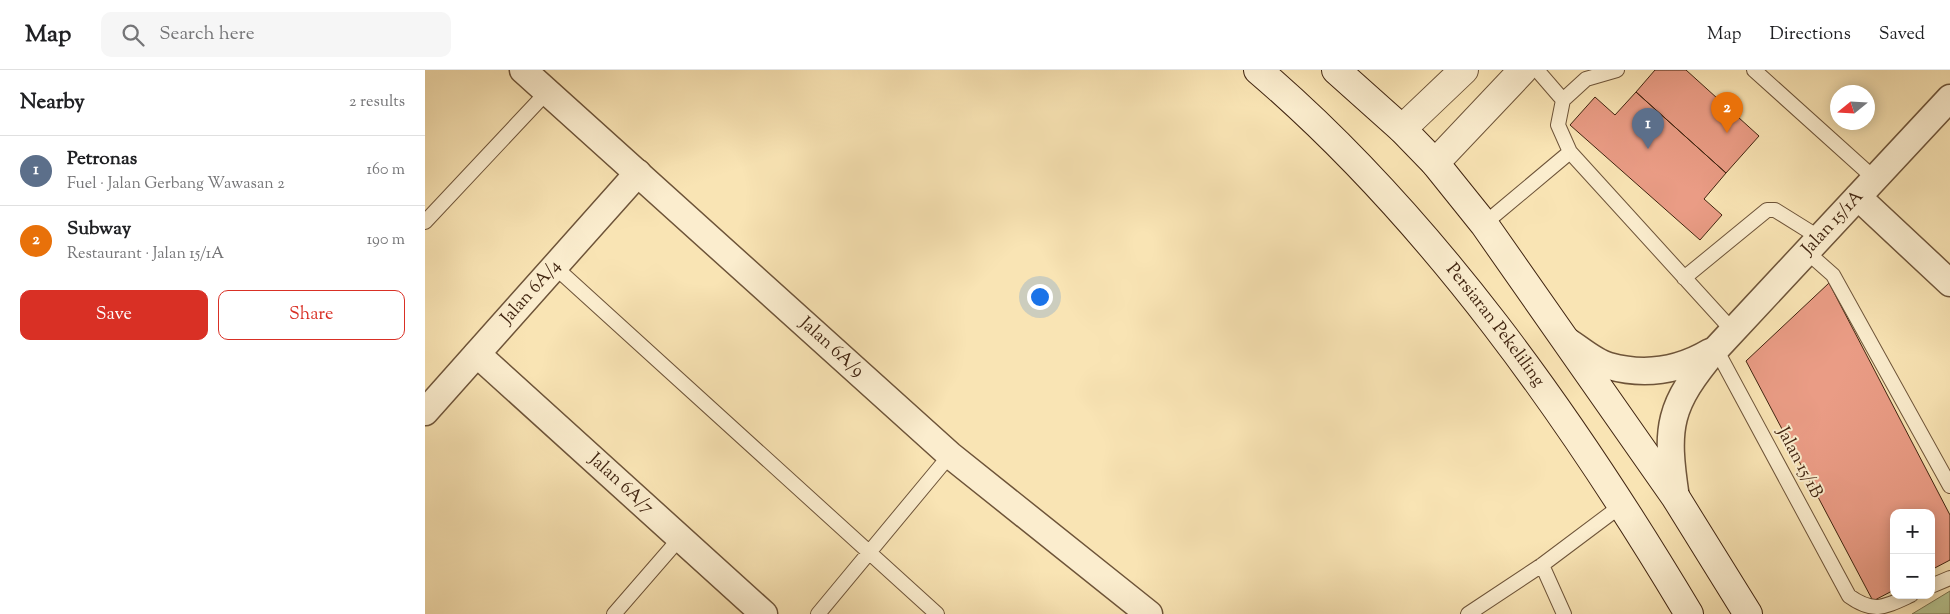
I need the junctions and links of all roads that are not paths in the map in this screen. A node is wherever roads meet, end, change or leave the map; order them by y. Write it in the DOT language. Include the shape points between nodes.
graph roads {
  1 [pos="523,70"];
  2 [pos="1258,70"];
  3 [pos="1336,70"];
  4 [pos="1464,70"];
  5 [pos="1523,70"];
  6 [pos="1537,70"];
  7 [pos="1617,70"];
  8 [pos="1755,70"];
  9 [pos="547,92"];
  10 [pos="1950,98"];
  11 [pos="1563,100"];
  12 [pos="1403,129"];
  13 [pos="1570,152"];
  14 [pos="1435,163"];
  15 [pos="638,173"];
  16 [pos="1866,188"];
  17 [pos="425,222"];
  18 [pos="1484,224"];
  19 [pos="1813,245"];
  20 [pos="555,267"];
  21 [pos="1948,277"];
  22 [pos="1685,278"];
  23 [pos="1563,338"];
  24 [pos="1725,340"];
  25 [pos="477,354"];
  26 [pos="425,412"];
  27 [pos="950,455"];
  28 [pos="1950,486"];
  29 [pos="1677,498"];
  30 [pos="1622,506"];
  31 [pos="680,538"];
  32 [pos="869,553"];
  33 [pos="1541,565"];
  34 [pos="1950,578"];
  35 [pos="1935,584"];
  36 [pos="1902,599"];
  37 [pos="614,614"];
  38 [pos="763,614"];
  39 [pos="818,614"];
  40 [pos="937,614"];
  41 [pos="1149,614"];
  42 [pos="1468,614"];
  43 [pos="1564,614"];
  44 [pos="1689,614"];
  45 [pos="1747,614"];
  1 -- 9 [label="street, Jalan 6A/9"];
  2 -- 30 [label="main road, Persiaran Pekeliling" via="1366,171 1447,265 1532,376"];
  3 -- 12 [label="main road"];
  4 -- 12 [label="main road"];
  5 -- 14 [label="main road"];
  6 -- 11 [label="lane"];
  7 -- 11 [label="lane" via="1586,79"];
  8 -- 16 [label="lane"];
  9 -- 15 [label="street, Jalan 6A/9"];
  9 -- 17 [label="lane"];
  10 -- 16 [label="street, Jalan 15/1A"];
  11 -- 13 [label="lane, Jalan 15/1B" via="1558,125"];
  12 -- 14 [label="main road"];
  13 -- 18 [label="lane"];
  13 -- 22 [label="lane, Jalan 15/1B"];
  14 -- 18 [label="main road"];
  15 -- 20 [label="street, Jalan 6A/4"];
  15 -- 27 [label="street, Jalan 6A/9"];
  16 -- 19 [label="street, Jalan 15/1A"];
  16 -- 21 [label="street"];
  18 -- 23 [label="main road"];
  19 -- 22 [label="lane" via="1775,210 1767,210"];
  19 -- 24 [label="street, Jalan 15/1A"];
  19 -- 28 [label="lane"];
  20 -- 25 [label="street, Jalan 6A/4"];
  20 -- 32 [label="lane"];
  22 -- 24 [label="lane, Jalan 15/1B"];
  23 -- 24 [label="street, Jalan 15/1A" via="1608,366 1647,372 1661,372 1685,365"];
  23 -- 29 [label="main road"];
  24 -- 29 [label="street, Jalan 15/1A" via="1685,389 1671,426 1669,443"];
  24 -- 36 [label="lane, Jalan 15/1B" via="1849,596 1862,606 1883,608"];
  25 -- 26 [label="street, Jalan 6A/4"];
  25 -- 31 [label="street, Jalan 6A/7"];
  27 -- 32 [label="lane"];
  27 -- 41 [label="street, Jalan 6A/9"];
  29 -- 45 [label="main road"];
  30 -- 33 [label="lane"];
  30 -- 44 [label="main road, Persiaran Pekeliling"];
  31 -- 37 [label="lane"];
  31 -- 38 [label="street, Jalan 6A/7"];
  32 -- 39 [label="lane"];
  32 -- 40 [label="lane"];
  33 -- 42 [label="lane"];
  33 -- 43 [label="lane"];
  34 -- 35 [label="lane"];
}
